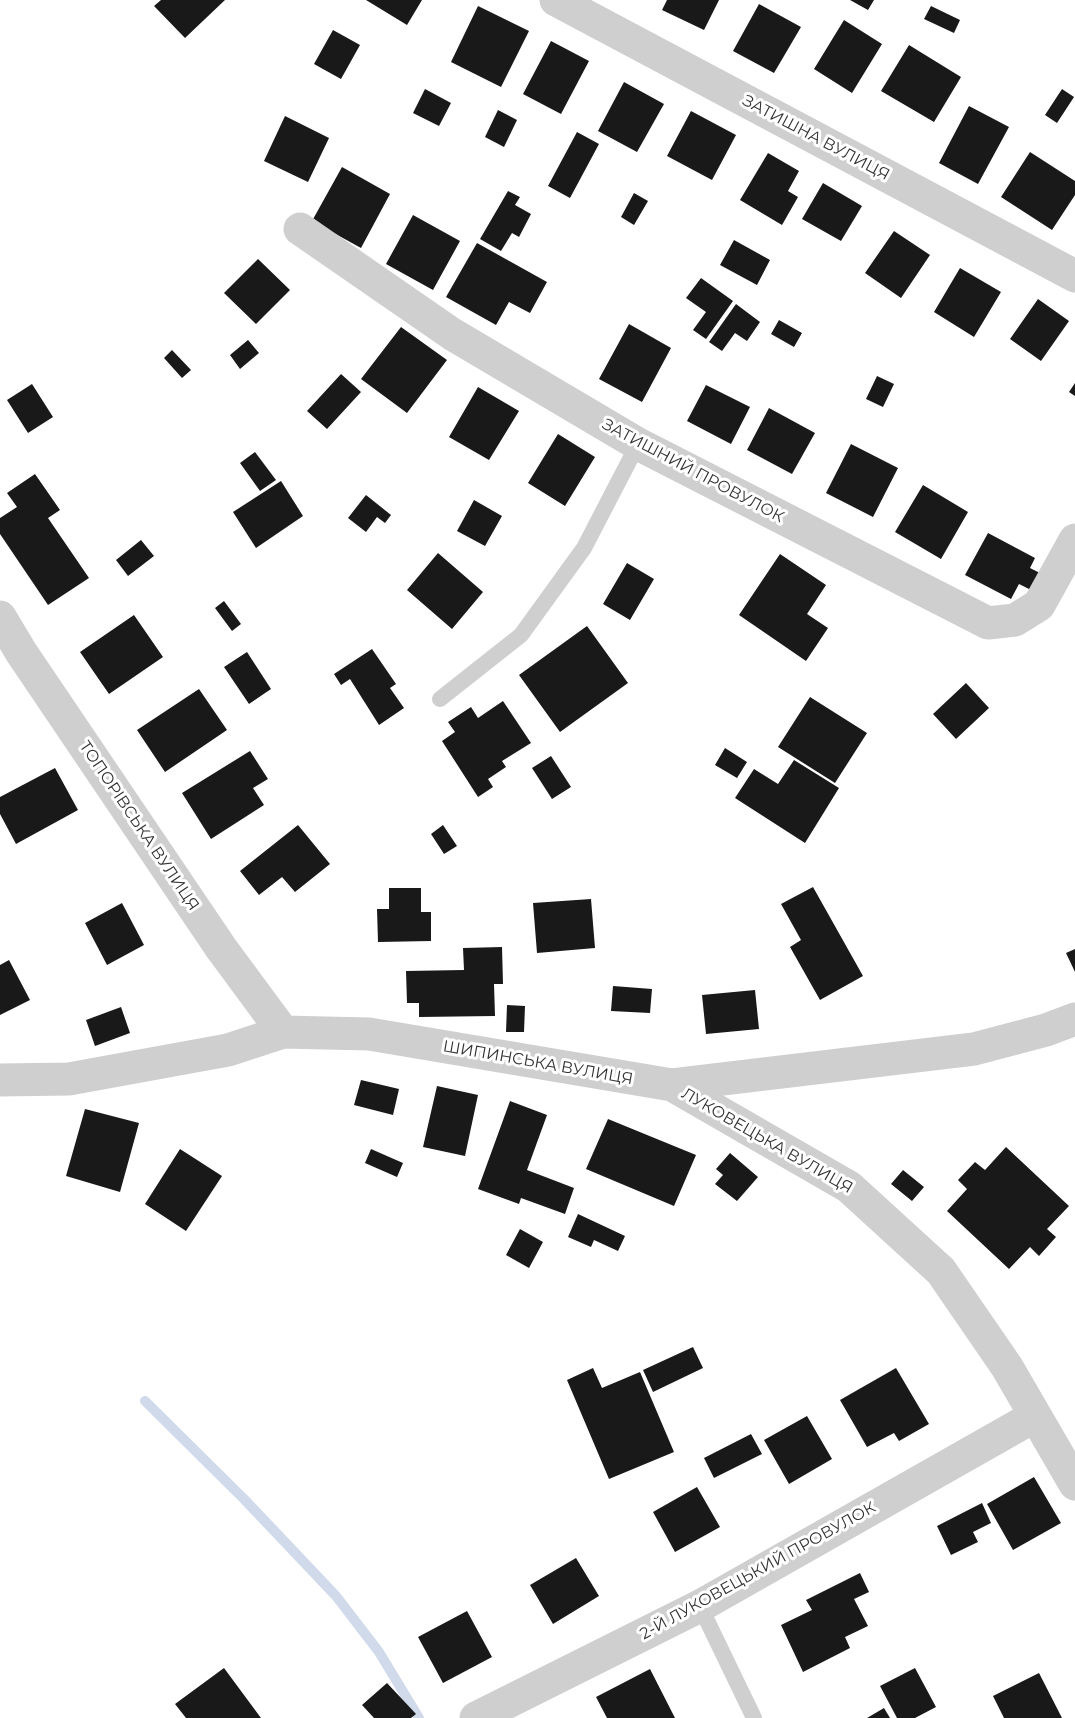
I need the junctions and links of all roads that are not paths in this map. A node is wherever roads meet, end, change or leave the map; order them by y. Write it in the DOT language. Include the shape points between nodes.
graph roads {
  1 [pos="556,0"];
  2 [pos="300,229"];
  3 [pos="1075,276"];
  4 [pos="638,444"];
  5 [pos="1075,540"];
  6 [pos="0,617"];
  7 [pos="440,699"];
  8 [pos="1075,1019"];
  9 [pos="283,1032"];
  10 [pos="0,1080"];
  11 [pos="672,1085"];
  12 [pos="1035,1416"];
  13 [pos="1075,1483"];
  14 [pos="700,1606"];
  15 [pos="476,1718"];
  16 [pos="754,1718"];
  1 -- 3 [label="street, ЗАТИШНА ВУЛИЦЯ"];
  2 -- 4 [label="street, ЗАТИШНИЙ ПРОВУЛОК" via="452,334"];
  4 -- 5 [label="street, ЗАТИШНИЙ ПРОВУЛОК" via="988,623 1015,620 1039,605"];
  4 -- 7 [label="lane" via="584,548 521,635"];
  6 -- 9 [label="street, ТОПОРІВСЬКА ВУЛИЦЯ" via="221,948"];
  8 -- 11 [label="street, ШИПИНСЬКА ВУЛИЦЯ" via="974,1049"];
  9 -- 10 [label="street, ШИПИНСЬКА ВУЛИЦЯ" via="228,1050 69,1079"];
  9 -- 11 [label="street, ШИПИНСЬКА ВУЛИЦЯ" via="369,1034"];
  11 -- 12 [label="street, ЛУКОВЕЦЬКА ВУЛИЦЯ" via="849,1186 942,1271"];
  12 -- 13 [label="street, ЛУКОВЕЦЬКА ВУЛИЦЯ"];
  12 -- 14 [label="street, 2-Й ЛУКОВЕЦЬКИЙ ПРОВУЛОК"];
  14 -- 15 [label="street, 2-Й ЛУКОВЕЦЬКИЙ ПРОВУЛОК"];
  14 -- 16 [label="lane"];
}
